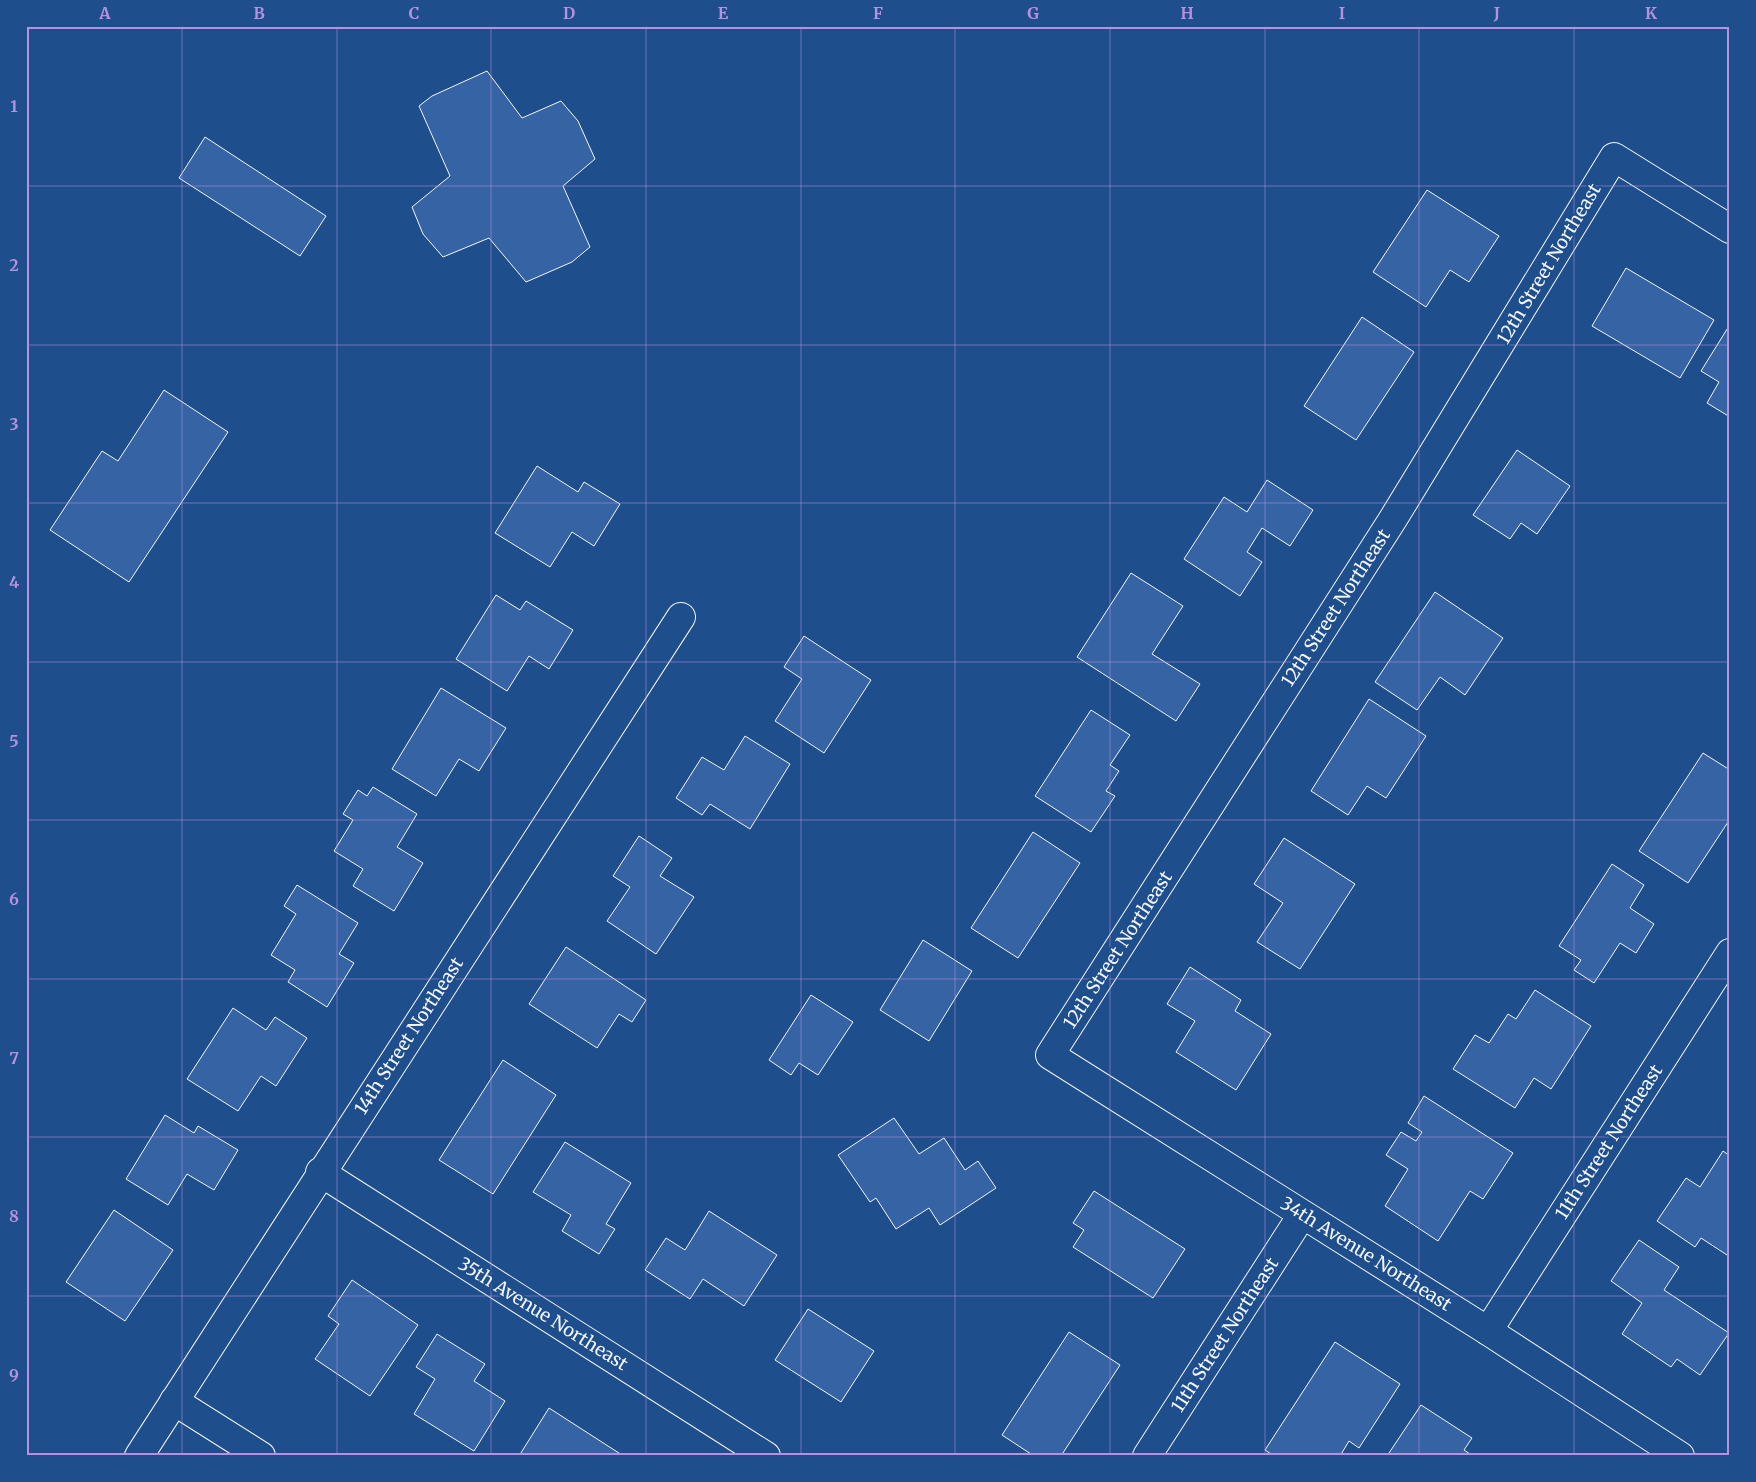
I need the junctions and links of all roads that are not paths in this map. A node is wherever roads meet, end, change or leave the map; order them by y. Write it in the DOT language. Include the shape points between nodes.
graph roads {
  1 [pos="1730,229"];
  2 [pos="681,617"];
  3 [pos="1730,953"];
  4 [pos="1050,1055"];
  5 [pos="320,1172"];
  6 [pos="1302,1215"];
  7 [pos="1488,1331"];
  8 [pos="174,1401"];
  9 [pos="139,1456"];
  10 [pos="261,1456"];
  11 [pos="766,1456"];
  12 [pos="1147,1456"];
  13 [pos="1680,1456"];
  1 -- 4 [label="street, 12th Street Northeast" via="1614,157 1393,519"];
  2 -- 5 [label="street, 14th Street Northeast"];
  3 -- 7 [label="street, 11th Street Northeast"];
  4 -- 6 [label="street, 34th Avenue Northeast"];
  5 -- 8 [label="street, 14th Street Northeast"];
  5 -- 11 [label="street, 35th Avenue Northeast"];
  6 -- 7 [label="street, 34th Avenue Northeast"];
  6 -- 12 [label="street, 11th Street Northeast"];
  7 -- 13 [label="street, 34th Avenue Northeast"];
  8 -- 9 [label="street, 14th Street Northeast"];
  8 -- 10 [label="street"];
}
